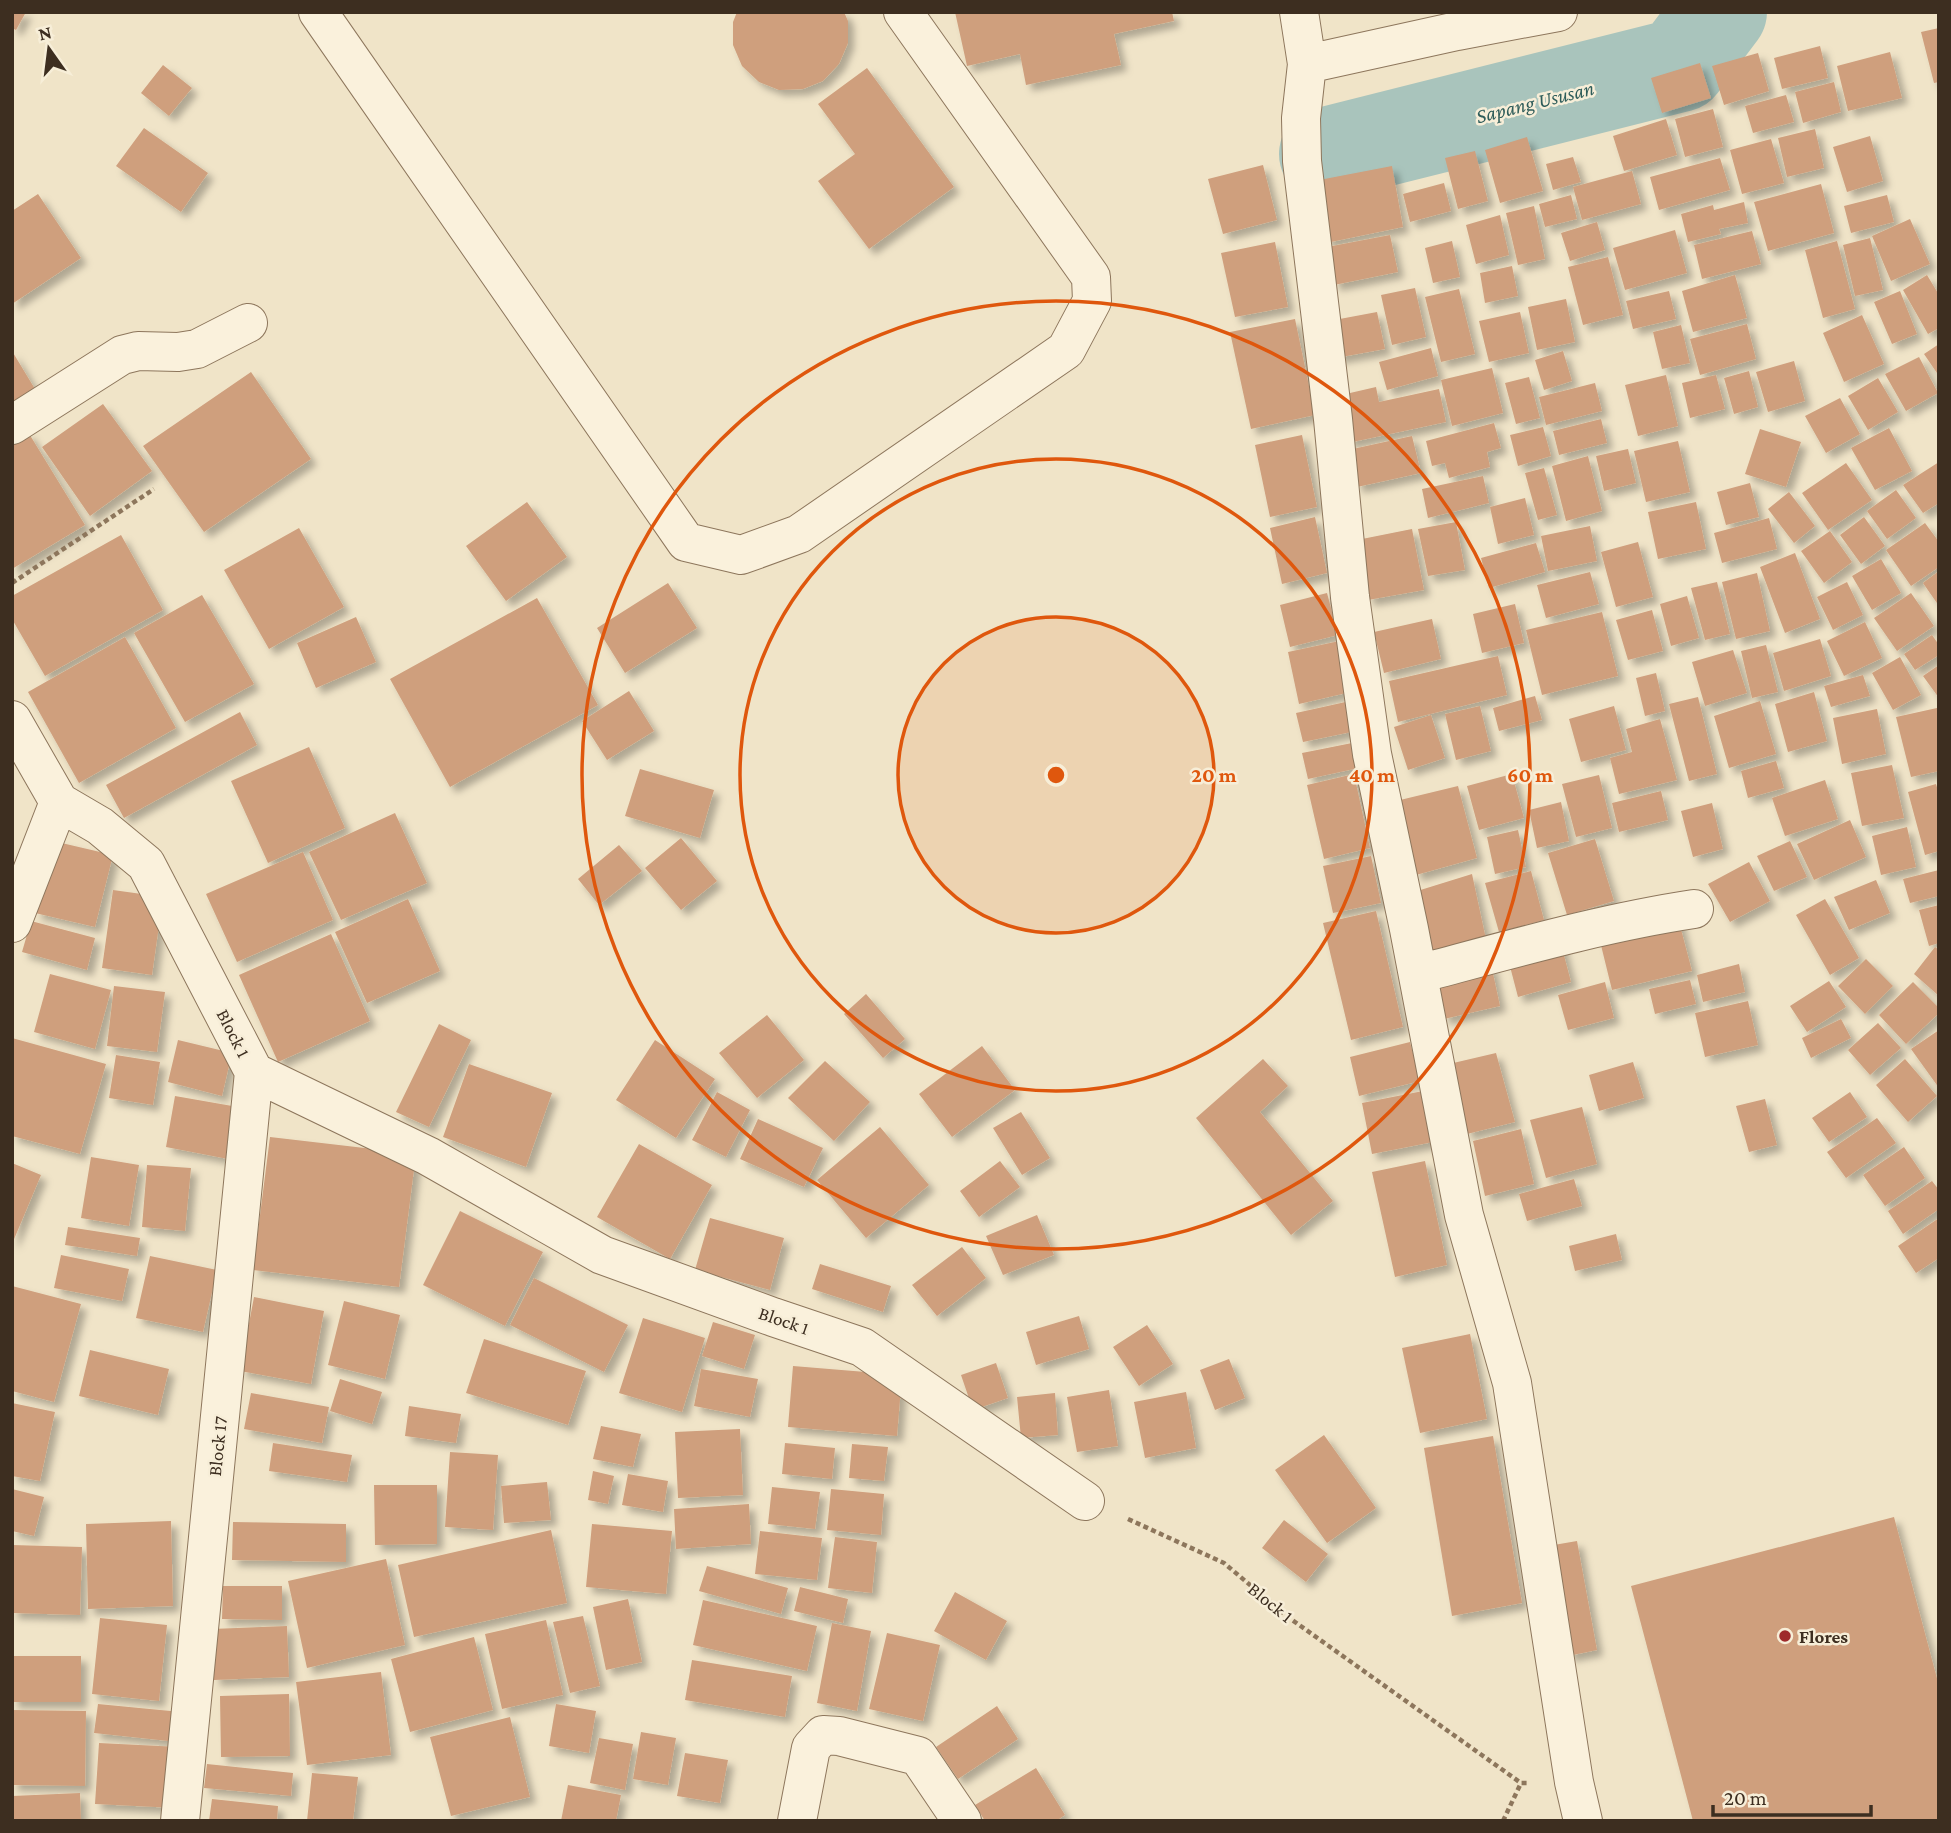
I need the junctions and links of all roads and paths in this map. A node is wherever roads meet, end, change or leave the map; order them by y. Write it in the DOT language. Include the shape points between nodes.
graph roads {
  1 [pos="318,12"];
  2 [pos="903,12"];
  3 [pos="1299,12"];
  4 [pos="1558,12"];
  5 [pos="1455,22"];
  6 [pos="1307,64"];
  7 [pos="248,323"];
  8 [pos="12,425"];
  9 [pos="154,489"];
  10 [pos="12,583"];
  11 [pos="12,720"];
  12 [pos="59,802"];
  13 [pos="1694,909"];
  14 [pos="12,923"];
  15 [pos="1418,974"];
  16 [pos="254,1072"];
  17 [pos="1085,1502"];
  18 [pos="1574,1782"];
  19 [pos="1521,1783"];
  20 [pos="180,1821"];
  21 [pos="797,1821"];
  22 [pos="962,1821"];
  23 [pos="1503,1821"];
  24 [pos="1583,1821"];
  1 -- 2 [label="street" via="686,541 741,555 799,534 1066,350 1092,301 1091,277"];
  3 -- 6 [label="street"];
  4 -- 5 [label="street"];
  5 -- 6 [label="street"];
  6 -- 15 [label="street" via="1302,161 1350,597 1373,754"];
  7 -- 8 [label="street" via="197,349 122,355"];
  9 -- 10 [label="path"];
  11 -- 12 [label="street"];
  12 -- 14 [label="street"];
  12 -- 16 [label="street, Block 1" via="100,825 146,864"];
  13 -- 15 [label="street"];
  15 -- 18 [label="street" via="1464,1214 1512,1382"];
  16 -- 17 [label="street, Block 1" via="428,1156 602,1255 862,1347"];
  16 -- 20 [label="street, Block 17"];
  17 -- 19 [label="path, Block 1" via="1224,1563 1288,1617"];
  18 -- 19 [label="path"];
  18 -- 24 [label="street"];
  19 -- 23 [label="path"];
  21 -- 22 [label="street" via="811,1748 823,1735 918,1756"];
}
